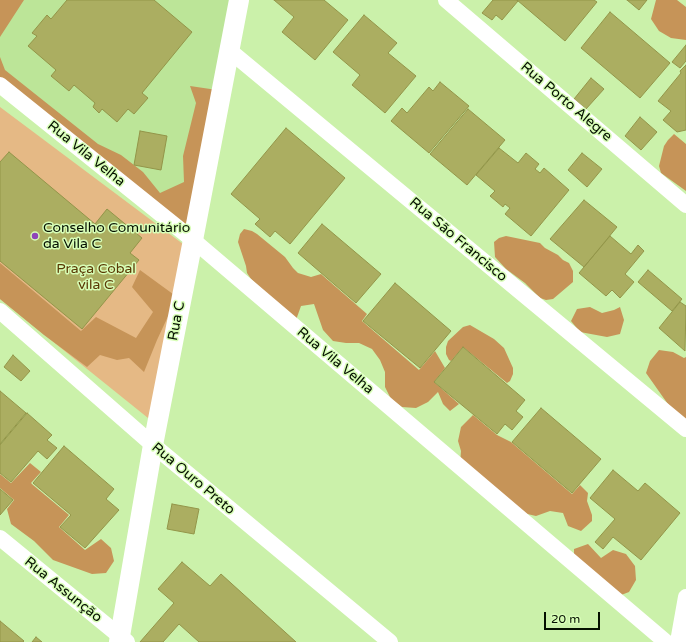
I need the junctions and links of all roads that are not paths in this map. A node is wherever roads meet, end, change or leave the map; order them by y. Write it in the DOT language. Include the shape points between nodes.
graph roads {
  1 [pos="239,0"];
  2 [pos="446,0"];
  3 [pos="230,51"];
  4 [pos="0,85"];
  5 [pos="686,205"];
  6 [pos="193,240"];
  7 [pos="0,311"];
  8 [pos="686,429"];
  9 [pos="153,445"];
  10 [pos="0,538"];
  11 [pos="686,597"];
  12 [pos="122,640"];
  13 [pos="390,642"];
  14 [pos="666,642"];
  15 [pos="678,642"];
  1 -- 3 [label="street, Rua C"];
  2 -- 5 [label="street, Rua Porto Alegre"];
  3 -- 6 [label="street, Rua C"];
  3 -- 8 [label="street, Rua São Francisco"];
  4 -- 6 [label="street, Rua Vila Velha"];
  6 -- 9 [label="street, Rua C"];
  6 -- 14 [label="street, Rua Vila Velha"];
  7 -- 9 [label="street, Rua Ouro Preto"];
  9 -- 12 [label="street, Rua C"];
  9 -- 13 [label="street, Rua Ouro Preto"];
  10 -- 12 [label="street, Rua Assunção"];
  11 -- 15 [label="street"];
}
